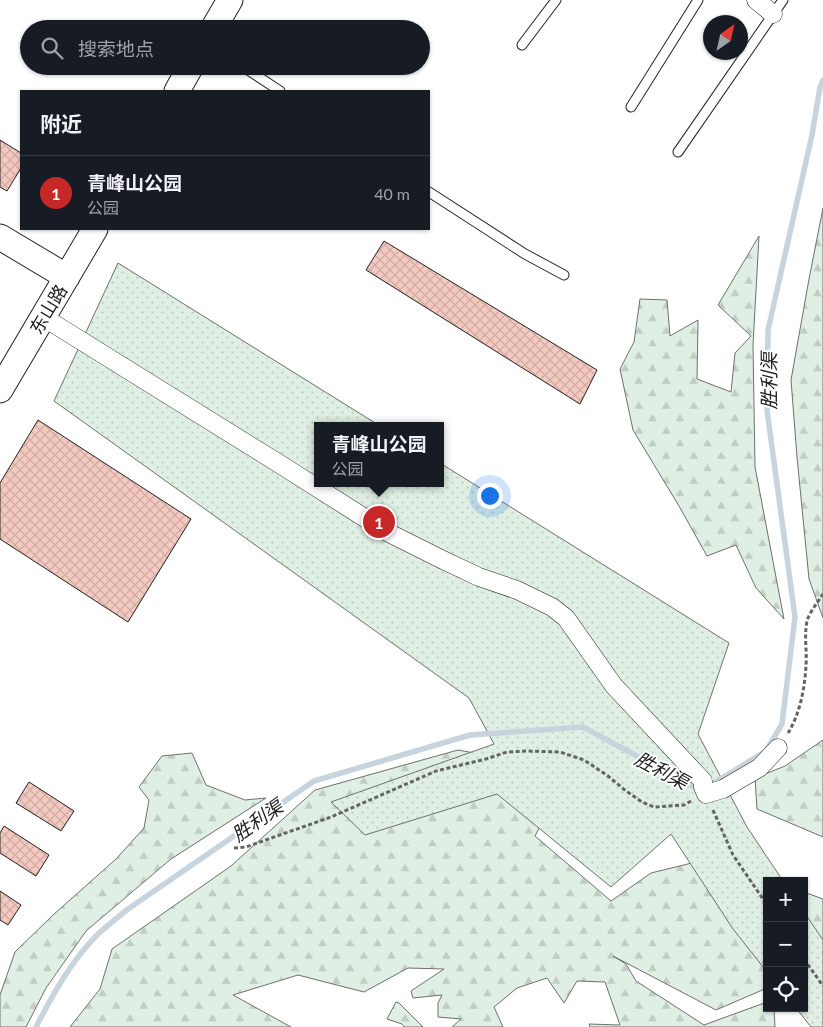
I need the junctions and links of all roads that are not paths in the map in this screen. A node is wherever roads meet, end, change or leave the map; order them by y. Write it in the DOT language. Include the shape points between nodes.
graph roads {
  1 [pos="230,0"];
  2 [pos="556,0"];
  3 [pos="698,0"];
  4 [pos="756,0"];
  5 [pos="778,7"];
  6 [pos="219,20"];
  7 [pos="522,45"];
  8 [pos="186,75"];
  9 [pos="256,75"];
  10 [pos="178,90"];
  11 [pos="278,90"];
  12 [pos="631,107"];
  13 [pos="678,152"];
  14 [pos="430,193"];
  15 [pos="95,230"];
  16 [pos="0,237"];
  17 [pos="564,275"];
  18 [pos="67,277"];
  19 [pos="43,317"];
  20 [pos="0,390"];
  21 [pos="314,486"];
  22 [pos="316,487"];
  23 [pos="778,748"];
  1 -- 6 [label="street"];
  2 -- 7 [label="lane"];
  3 -- 12 [label="lane"];
  4 -- 5 [label="street"];
  5 -- 13 [label="lane"];
  8 -- 10 [label="street"];
  9 -- 11 [label="lane"];
  14 -- 17 [label="lane" via="525,254"];
  15 -- 18 [label="street, 东山路"];
  16 -- 18 [label="street"];
  18 -- 19 [label="street, 东山路"];
  19 -- 20 [label="street, 东山路"];
  19 -- 21 [label="street"];
  22 -- 23 [label="street" via="387,532 479,577 552,607 566,618 614,686 705,788 723,789 759,768"];
}
